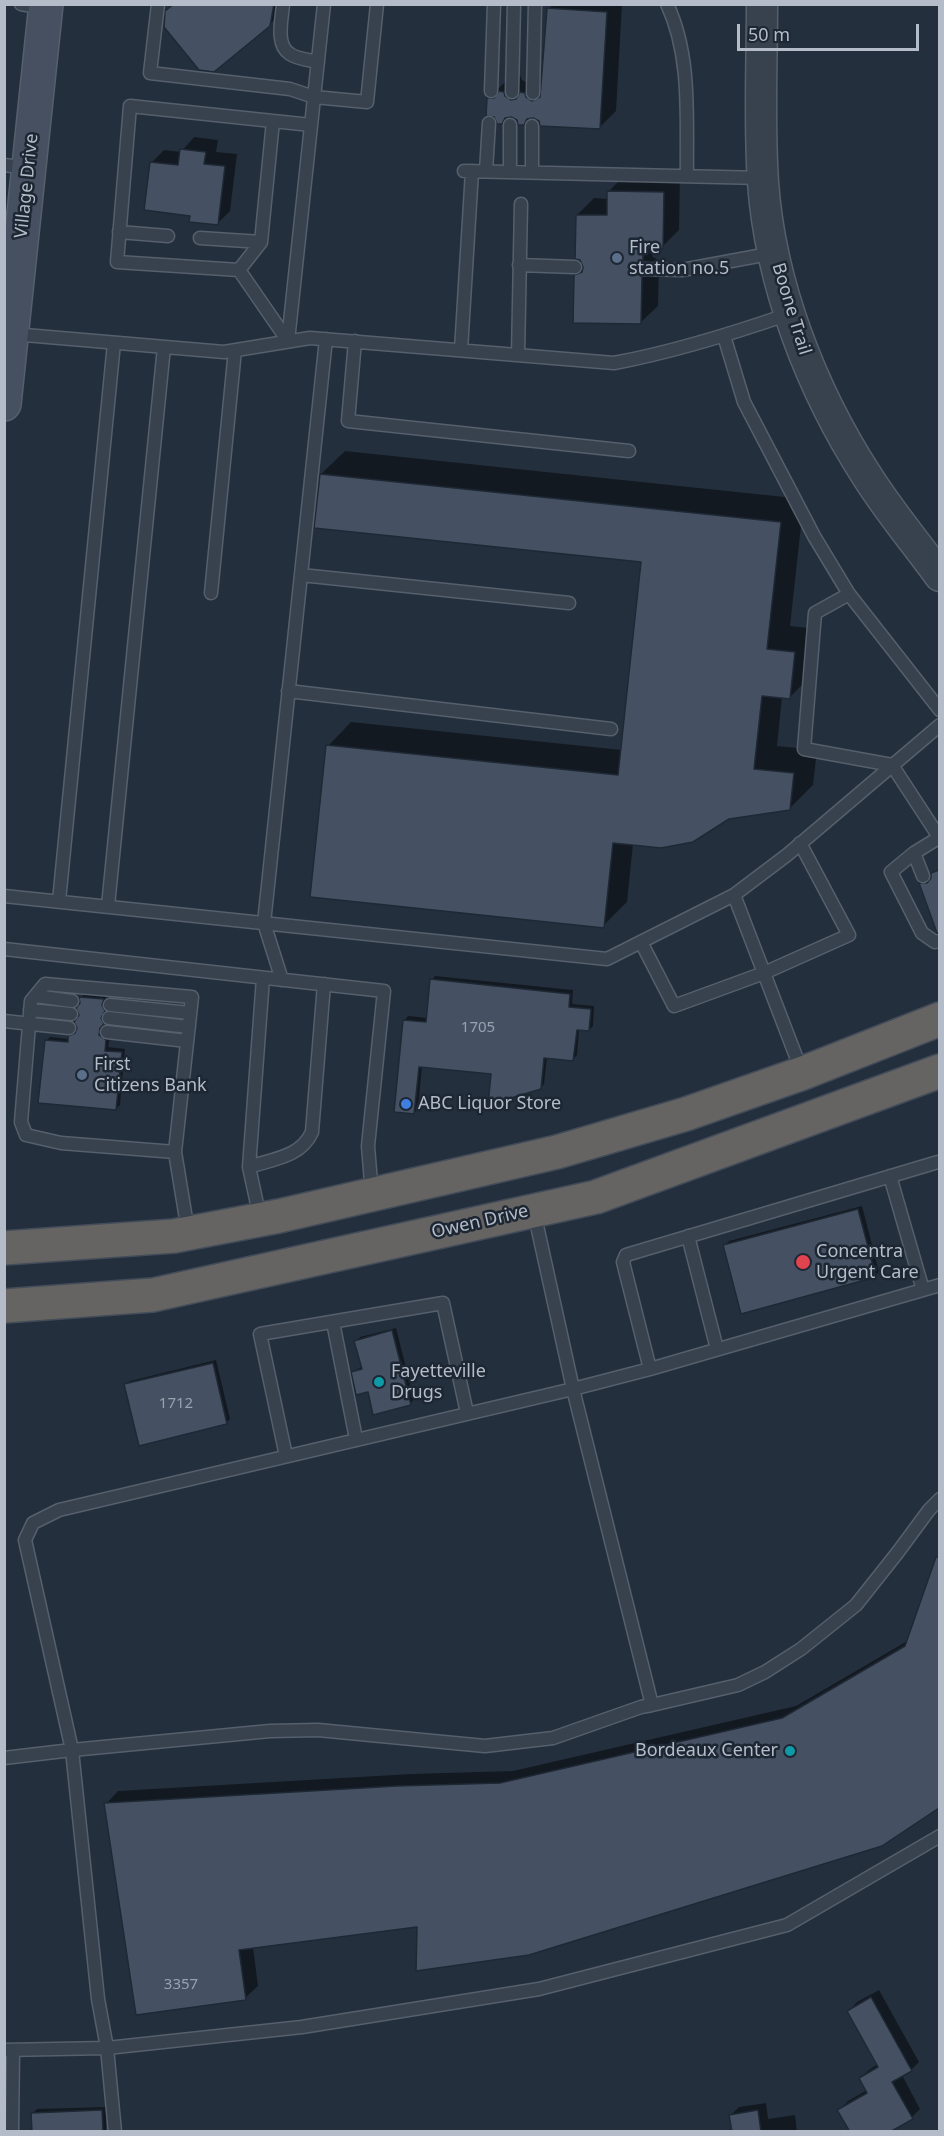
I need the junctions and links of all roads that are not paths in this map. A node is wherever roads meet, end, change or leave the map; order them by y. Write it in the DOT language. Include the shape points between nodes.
graph roads {
  1 [pos="158,4"];
  2 [pos="283,4"];
  3 [pos="324,4"];
  4 [pos="377,4"];
  5 [pos="494,4"];
  6 [pos="514,4"];
  7 [pos="536,4"];
  8 [pos="667,4"];
  9 [pos="762,4"];
  10 [pos="38,6"];
  11 [pos="318,62"];
  12 [pos="491,91"];
  13 [pos="512,92"];
  14 [pos="533,93"];
  15 [pos="314,97"];
  16 [pos="273,121"];
  17 [pos="489,123"];
  18 [pos="510,124"];
  19 [pos="311,125"];
  20 [pos="532,126"];
  21 [pos="17,166"];
  22 [pos="486,171"];
  23 [pos="510,172"];
  24 [pos="532,172"];
  25 [pos="687,176"];
  26 [pos="763,178"];
  27 [pos="521,204"];
  28 [pos="119,232"];
  29 [pos="168,236"];
  30 [pos="200,238"];
  31 [pos="261,242"];
  32 [pos="774,253"];
  33 [pos="519,265"];
  34 [pos="575,267"];
  35 [pos="643,269"];
  36 [pos="239,270"];
  37 [pos="790,314"];
  38 [pos="12,334"];
  39 [pos="724,336"];
  40 [pos="326,339"];
  41 [pos="288,341"];
  42 [pos="355,341"];
  43 [pos="114,343"];
  44 [pos="164,347"];
  45 [pos="235,350"];
  46 [pos="460,350"];
  47 [pos="518,355"];
  48 [pos="4,404"];
  49 [pos="629,450"];
  50 [pos="301,575"];
  51 [pos="939,576"];
  52 [pos="210,593"];
  53 [pos="849,594"];
  54 [pos="569,603"];
  55 [pos="288,691"];
  56 [pos="939,710"];
  57 [pos="939,725"];
  58 [pos="611,729"];
  59 [pos="892,765"];
  60 [pos="939,837"];
  61 [pos="800,843"];
  62 [pos="914,853"];
  63 [pos="922,876"];
  64 [pos="734,895"];
  65 [pos="4,896"];
  66 [pos="59,901"];
  67 [pos="108,906"];
  68 [pos="264,923"];
  69 [pos="939,941"];
  70 [pos="641,942"];
  71 [pos="4,949"];
  72 [pos="764,973"];
  73 [pos="263,978"];
  74 [pos="282,980"];
  75 [pos="324,984"];
  76 [pos="35,996"];
  77 [pos="72,1001"];
  78 [pos="30,1010"];
  79 [pos="190,1013"];
  80 [pos="71,1014"];
  81 [pos="939,1019"];
  82 [pos="4,1021"];
  83 [pos="29,1023"];
  84 [pos="189,1027"];
  85 [pos="69,1028"];
  86 [pos="107,1032"];
  87 [pos="187,1041"];
  88 [pos="939,1071"];
  89 [pos="803,1073"];
  90 [pos="175,1152"];
  91 [pos="939,1162"];
  92 [pos="249,1167"];
  93 [pos="890,1176"];
  94 [pos="372,1195"];
  95 [pos="534,1210"];
  96 [pos="260,1219"];
  97 [pos="188,1233"];
  98 [pos="688,1236"];
  99 [pos="4,1248"];
  100 [pos="939,1285"];
  101 [pos="923,1290"];
  102 [pos="4,1306"];
  103 [pos="333,1322"];
  104 [pos="717,1349"];
  105 [pos="650,1369"];
  106 [pos="573,1389"];
  107 [pos="467,1413"];
  108 [pos="356,1439"];
  109 [pos="286,1456"];
  110 [pos="939,1499"];
  111 [pos="652,1705"];
  112 [pos="72,1750"];
  113 [pos="4,1758"];
  114 [pos="939,1836"];
  115 [pos="107,2048"];
  116 [pos="9,2050"];
  117 [pos="12,2132"];
  118 [pos="115,2132"];
  1 -- 15 [label="lane" via="150,73 290,89"];
  2 -- 11 [label="lane" via="284,49"];
  3 -- 11 [label="lane"];
  4 -- 15 [label="lane" via="367,102"];
  5 -- 12 [label="lane"];
  6 -- 13 [label="lane"];
  7 -- 14 [label="lane"];
  8 -- 25 [label="lane" via="680,38 684,66"];
  9 -- 26 [label="street, Boone Trail"];
  10 -- 21 [label="main road, Village Drive"];
  11 -- 15 [label="lane"];
  15 -- 19 [label="lane"];
  16 -- 19 [label="lane"];
  16 -- 28 [label="lane" via="130,106"];
  16 -- 31 [label="lane"];
  17 -- 22 [label="lane"];
  18 -- 23 [label="lane"];
  19 -- 41 [label="lane"];
  20 -- 24 [label="lane"];
  21 -- 38 [label="main road, Village Drive"];
  22 -- 23 [label="lane"];
  22 -- 46 [label="lane" via="468,171"];
  23 -- 24 [label="lane"];
  24 -- 25 [label="lane"];
  25 -- 26 [label="lane"];
  26 -- 32 [label="street, Boone Trail"];
  27 -- 33 [label="lane"];
  28 -- 29 [label="lane"];
  28 -- 36 [label="lane" via="117,262"];
  30 -- 31 [label="lane"];
  31 -- 36 [label="lane"];
  32 -- 35 [label="lane" via="682,270"];
  32 -- 37 [label="street, Boone Trail"];
  33 -- 34 [label="lane"];
  33 -- 47 [label="lane"];
  36 -- 41 [label="lane"];
  37 -- 39 [label="lane"];
  37 -- 51 [label="street, Boone Trail" via="831,415 867,477"];
  38 -- 43 [label="lane"];
  38 -- 48 [label="main road, Village Drive"];
  39 -- 47 [label="lane" via="614,363"];
  39 -- 53 [label="lane" via="744,402"];
  40 -- 41 [label="lane"];
  40 -- 42 [label="lane"];
  40 -- 50 [label="lane"];
  41 -- 45 [label="lane"];
  42 -- 46 [label="lane"];
  42 -- 49 [label="lane" via="348,421"];
  43 -- 44 [label="lane"];
  43 -- 66 [label="lane"];
  44 -- 45 [label="lane"];
  44 -- 67 [label="lane"];
  45 -- 52 [label="lane"];
  46 -- 47 [label="lane"];
  50 -- 54 [label="lane"];
  50 -- 55 [label="lane"];
  53 -- 56 [label="lane"];
  53 -- 59 [label="lane" via="815,613 804,749"];
  55 -- 58 [label="lane"];
  55 -- 68 [label="lane"];
  57 -- 59 [label="lane"];
  59 -- 60 [label="lane"];
  59 -- 61 [label="lane"];
  60 -- 62 [label="lane"];
  61 -- 64 [label="lane"];
  61 -- 72 [label="lane" via="849,935"];
  62 -- 63 [label="lane"];
  62 -- 69 [label="lane" via="891,872 922,933"];
  64 -- 70 [label="lane"];
  64 -- 72 [label="lane"];
  65 -- 66 [label="lane"];
  66 -- 67 [label="lane"];
  67 -- 68 [label="lane"];
  68 -- 70 [label="lane" via="607,958"];
  68 -- 74 [label="lane"];
  70 -- 72 [label="lane" via="674,1005"];
  71 -- 73 [label="lane"];
  72 -- 89 [label="lane"];
  73 -- 74 [label="lane"];
  73 -- 92 [label="lane"];
  74 -- 75 [label="lane"];
  75 -- 92 [label="lane" via="312,1132 307,1144 292,1153"];
  75 -- 94 [label="lane" via="384,991 368,1146"];
  76 -- 77 [label="lane"];
  76 -- 78 [label="lane"];
  76 -- 79 [label="lane" via="45,984 192,997"];
  78 -- 80 [label="lane"];
  78 -- 83 [label="lane"];
  79 -- 84 [label="lane"];
  79 -- 84 [label="lane" via="109,1011"];
  81 -- 89 [label="highway"];
  82 -- 83 [label="lane"];
  83 -- 85 [label="lane"];
  83 -- 90 [label="lane" via="21,1122 26,1135 62,1143"];
  84 -- 87 [label="lane"];
  86 -- 87 [label="lane"];
  87 -- 90 [label="lane"];
  88 -- 95 [label="highway, Owen Drive" via="596,1197"];
  89 -- 94 [label="highway" via="686,1114 557,1152"];
  90 -- 97 [label="lane"];
  91 -- 93 [label="lane"];
  92 -- 96 [label="lane"];
  93 -- 98 [label="lane"];
  93 -- 101 [label="lane"];
  94 -- 96 [label="highway"];
  95 -- 102 [label="highway, Owen Drive" via="153,1295"];
  95 -- 106 [label="lane"];
  96 -- 97 [label="highway"];
  97 -- 99 [label="highway"];
  98 -- 104 [label="lane"];
  98 -- 105 [label="lane" via="626,1255 623,1262"];
  100 -- 101 [label="lane"];
  101 -- 104 [label="lane"];
  103 -- 107 [label="lane" via="443,1303"];
  103 -- 108 [label="lane"];
  103 -- 109 [label="lane" via="260,1334"];
  104 -- 105 [label="lane"];
  105 -- 106 [label="lane"];
  106 -- 107 [label="lane"];
  106 -- 111 [label="lane"];
  107 -- 108 [label="lane"];
  108 -- 109 [label="lane"];
  109 -- 112 [label="lane" via="59,1510 33,1523 25,1540"];
  110 -- 111 [label="lane" via="856,1605 801,1649 738,1685"];
  111 -- 112 [label="lane" via="553,1738 485,1746 318,1730"];
  112 -- 113 [label="lane"];
  112 -- 115 [label="lane" via="98,1999"];
  114 -- 115 [label="lane" via="787,1925 539,1989 302,2027"];
  115 -- 116 [label="lane"];
  115 -- 118 [label="lane"];
  116 -- 117 [label="lane"];
}
